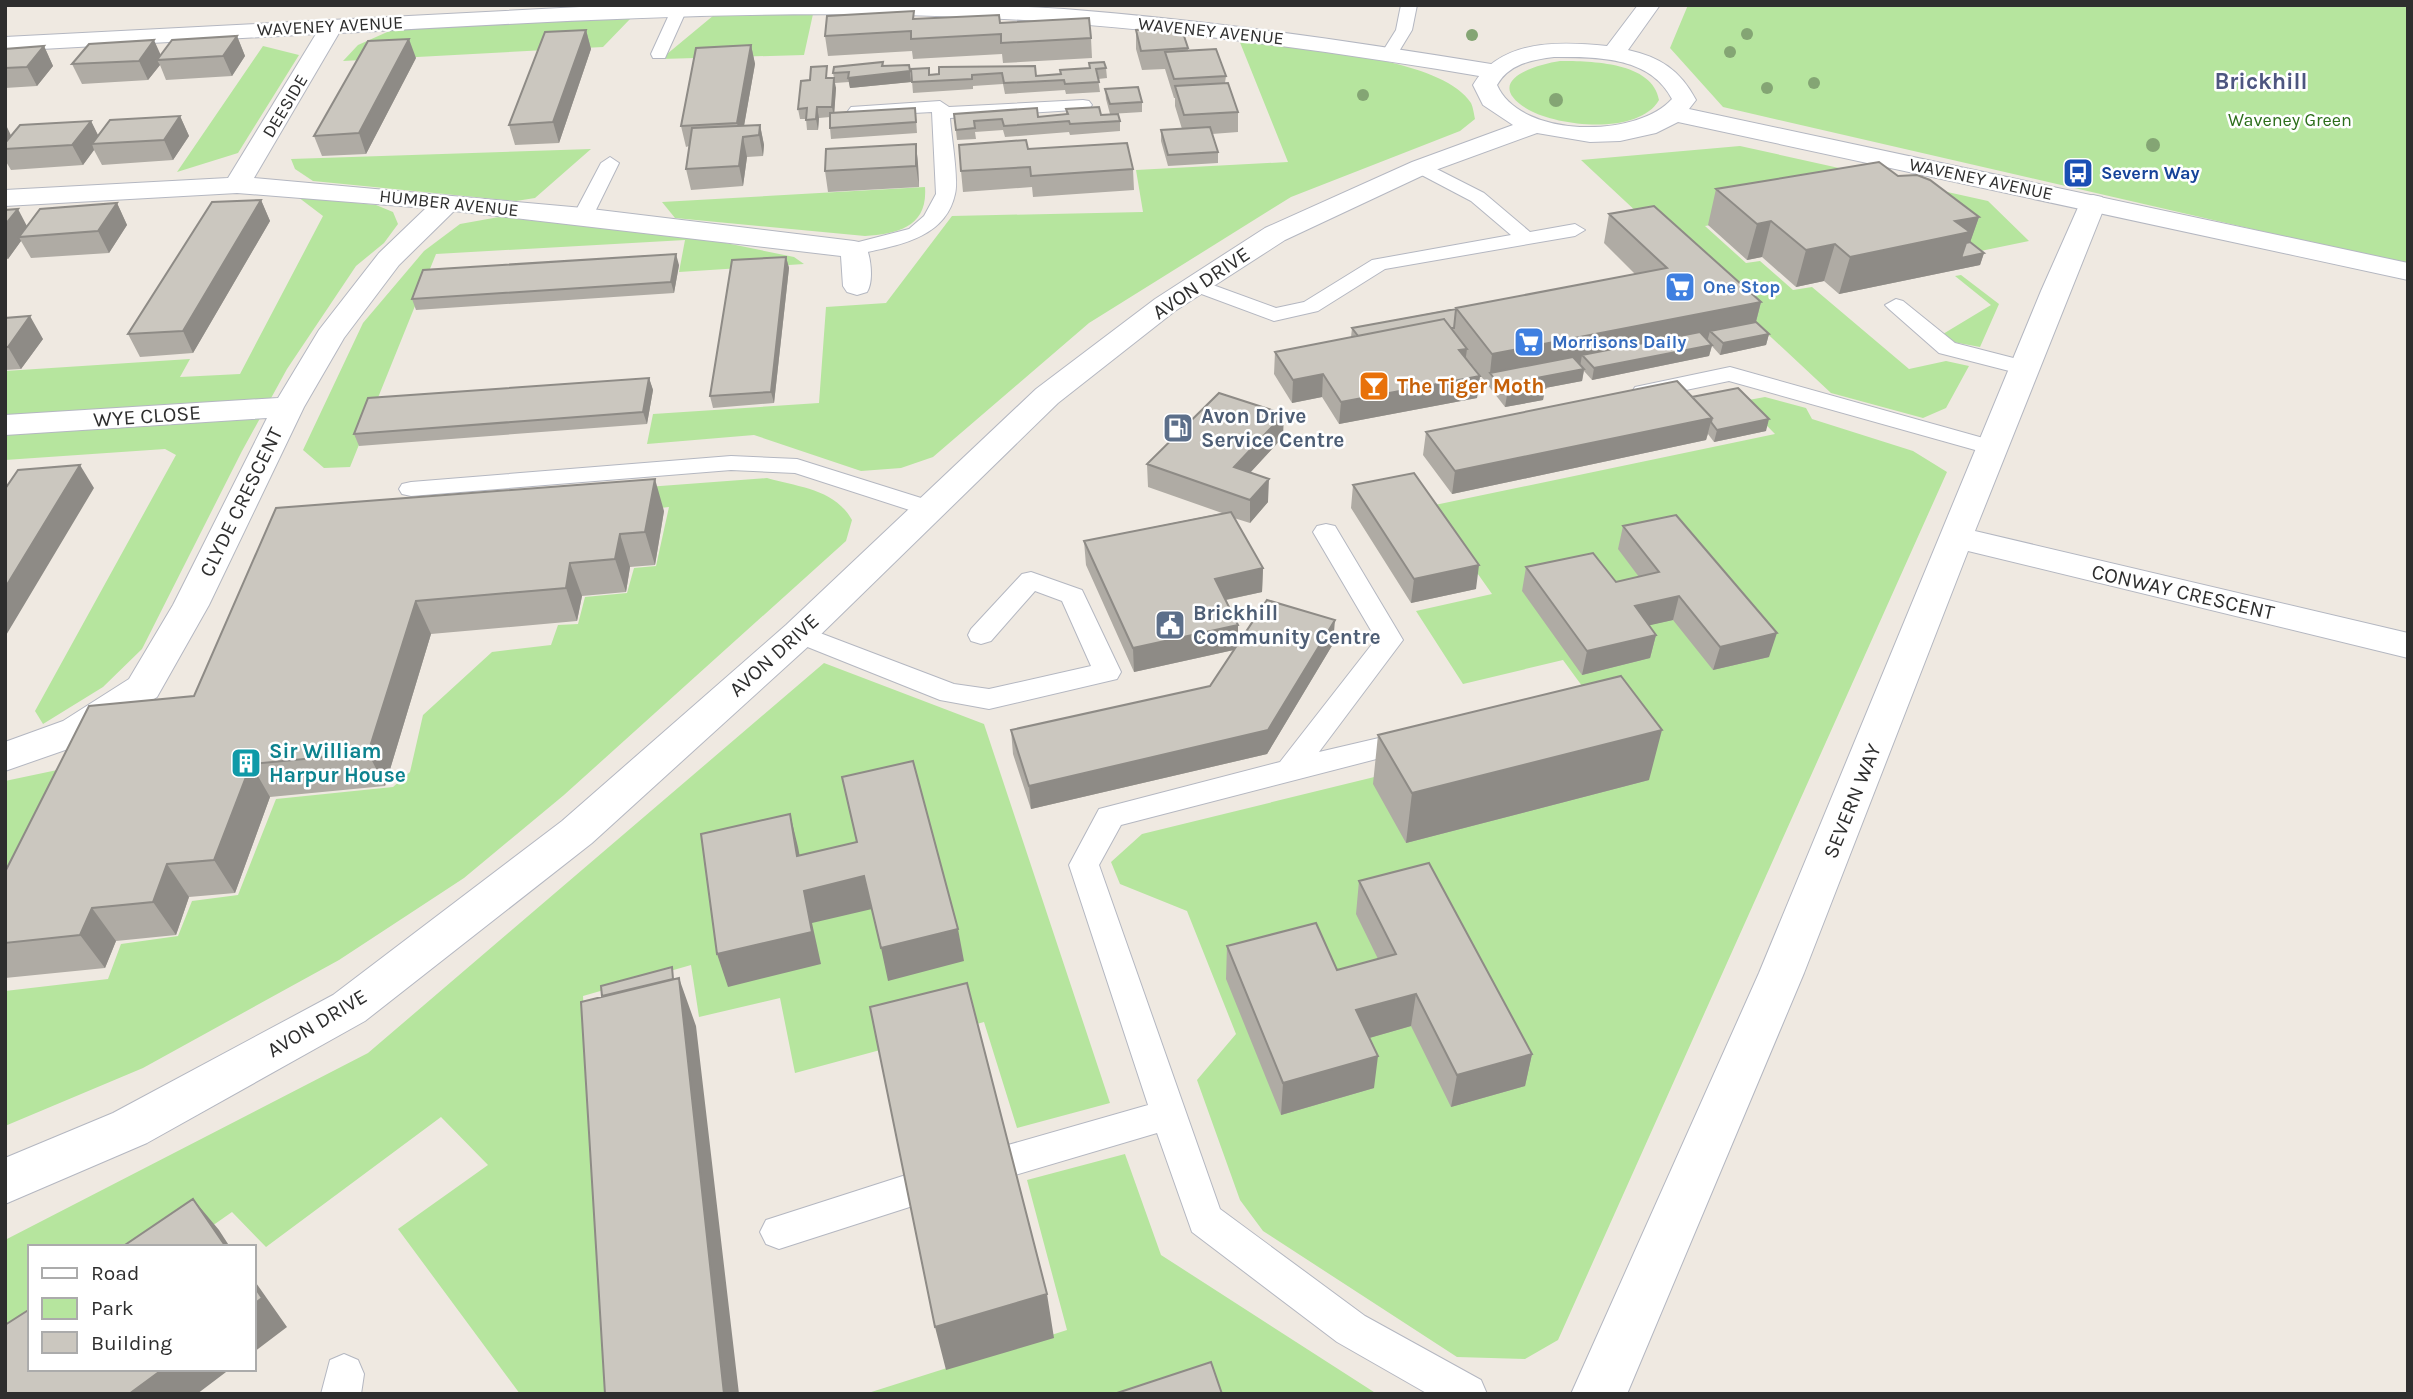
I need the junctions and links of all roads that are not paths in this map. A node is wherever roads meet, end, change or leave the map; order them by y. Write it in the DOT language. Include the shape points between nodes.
graph roads {
  1 [pos="1409,5"];
  2 [pos="1649,5"];
  3 [pos="679,9"];
  4 [pos="508,11"];
  5 [pos="332,26"];
  6 [pos="5,44"];
  7 [pos="659,54"];
  8 [pos="1389,54"];
  9 [pos="1613,54"];
  10 [pos="1491,71"];
  11 [pos="1083,105"];
  12 [pos="857,111"];
  13 [pos="941,113"];
  14 [pos="1678,114"];
  15 [pos="1535,125"];
  16 [pos="610,163"];
  17 [pos="1421,167"];
  18 [pos="237,185"];
  19 [pos="5,198"];
  20 [pos="2093,203"];
  21 [pos="446,204"];
  22 [pos="583,216"];
  23 [pos="1575,230"];
  24 [pos="1526,239"];
  25 [pos="854,250"];
  26 [pos="2408,272"];
  27 [pos="1195,285"];
  28 [pos="857,286"];
  29 [pos="1896,305"];
  30 [pos="2021,367"];
  31 [pos="1625,396"];
  32 [pos="288,407"];
  33 [pos="5,425"];
  34 [pos="1993,448"];
  35 [pos="411,489"];
  36 [pos="929,508"];
  37 [pos="1326,532"];
  38 [pos="1958,538"];
  39 [pos="799,634"];
  40 [pos="981,635"];
  41 [pos="2408,646"];
  42 [pos="1435,735"];
  43 [pos="5,757"];
  44 [pos="1290,770"];
  45 [pos="1170,1114"];
  46 [pos="1008,1161"];
  47 [pos="5,1181"];
  48 [pos="909,1191"];
  49 [pos="779,1232"];
  50 [pos="1467,1394"];
  51 [pos="1599,1394"];
  1 -- 8 [label="lane" via="1405,30"];
  2 -- 9 [label="street"];
  3 -- 4 [label="street, WAVENEY AVENUE"];
  3 -- 7 [label="lane"];
  3 -- 8 [label="street, WAVENEY AVENUE" via="840,8 1064,16 1231,32"];
  4 -- 5 [label="street, WAVENEY AVENUE"];
  5 -- 6 [label="street, WAVENEY AVENUE"];
  5 -- 18 [label="street, DEESIDE"];
  8 -- 10 [label="street, WAVENEY AVENUE"];
  9 -- 10 [label="street" via="1541,52 1506,61"];
  9 -- 14 [label="street" via="1642,62 1680,86 1684,100"];
  10 -- 15 [label="street" via="1485,85 1491,99 1508,114"];
  11 -- 13 [label="lane"];
  12 -- 13 [label="lane" via="940,106"];
  13 -- 25 [label="lane" via="946,194 932,219 916,233"];
  14 -- 15 [label="street" via="1634,132 1602,134"];
  14 -- 20 [label="street, WAVENEY AVENUE"];
  15 -- 17 [label="street, AVON DRIVE"];
  16 -- 22 [label="lane"];
  17 -- 24 [label="lane" via="1499,209"];
  17 -- 27 [label="street, AVON DRIVE" via="1275,234"];
  18 -- 19 [label="street, HUMBER AVENUE"];
  18 -- 21 [label="street, HUMBER AVENUE"];
  20 -- 26 [label="street, WAVENEY AVENUE"];
  20 -- 30 [label="street, SEVERN WAY"];
  21 -- 22 [label="street, HUMBER AVENUE"];
  21 -- 32 [label="street, CLYDE CRESCENT" via="380,270 330,336"];
  22 -- 25 [label="street, HUMBER AVENUE"];
  23 -- 24 [label="lane"];
  24 -- 27 [label="lane" via="1379,264 1311,307 1274,315"];
  25 -- 28 [label="street"];
  27 -- 36 [label="street, AVON DRIVE" via="1048,397"];
  29 -- 30 [label="lane" via="1947,348"];
  30 -- 34 [label="street, SEVERN WAY"];
  31 -- 34 [label="lane" via="1730,374"];
  32 -- 33 [label="street, WYE CLOSE"];
  32 -- 43 [label="street, CLYDE CRESCENT" via="191,605 144,688 77,731"];
  34 -- 38 [label="street, SEVERN WAY"];
  35 -- 36 [label="lane" via="732,463 797,466"];
  36 -- 39 [label="street, AVON DRIVE"];
  37 -- 44 [label="lane" via="1390,640"];
  38 -- 41 [label="street, CONWAY CRESCENT"];
  38 -- 51 [label="street, SEVERN WAY" via="1806,916"];
  39 -- 40 [label="lane" via="950,693 989,699 1107,672 1073,596 1031,580"];
  39 -- 47 [label="street, AVON DRIVE" via="578,832 349,1008 130,1128"];
  42 -- 44 [label="lane"];
  44 -- 45 [label="lane" via="1110,817 1084,864"];
  45 -- 46 [label="lane"];
  45 -- 50 [label="lane" via="1205,1220 1351,1329"];
  48 -- 49 [label="lane"];
}
